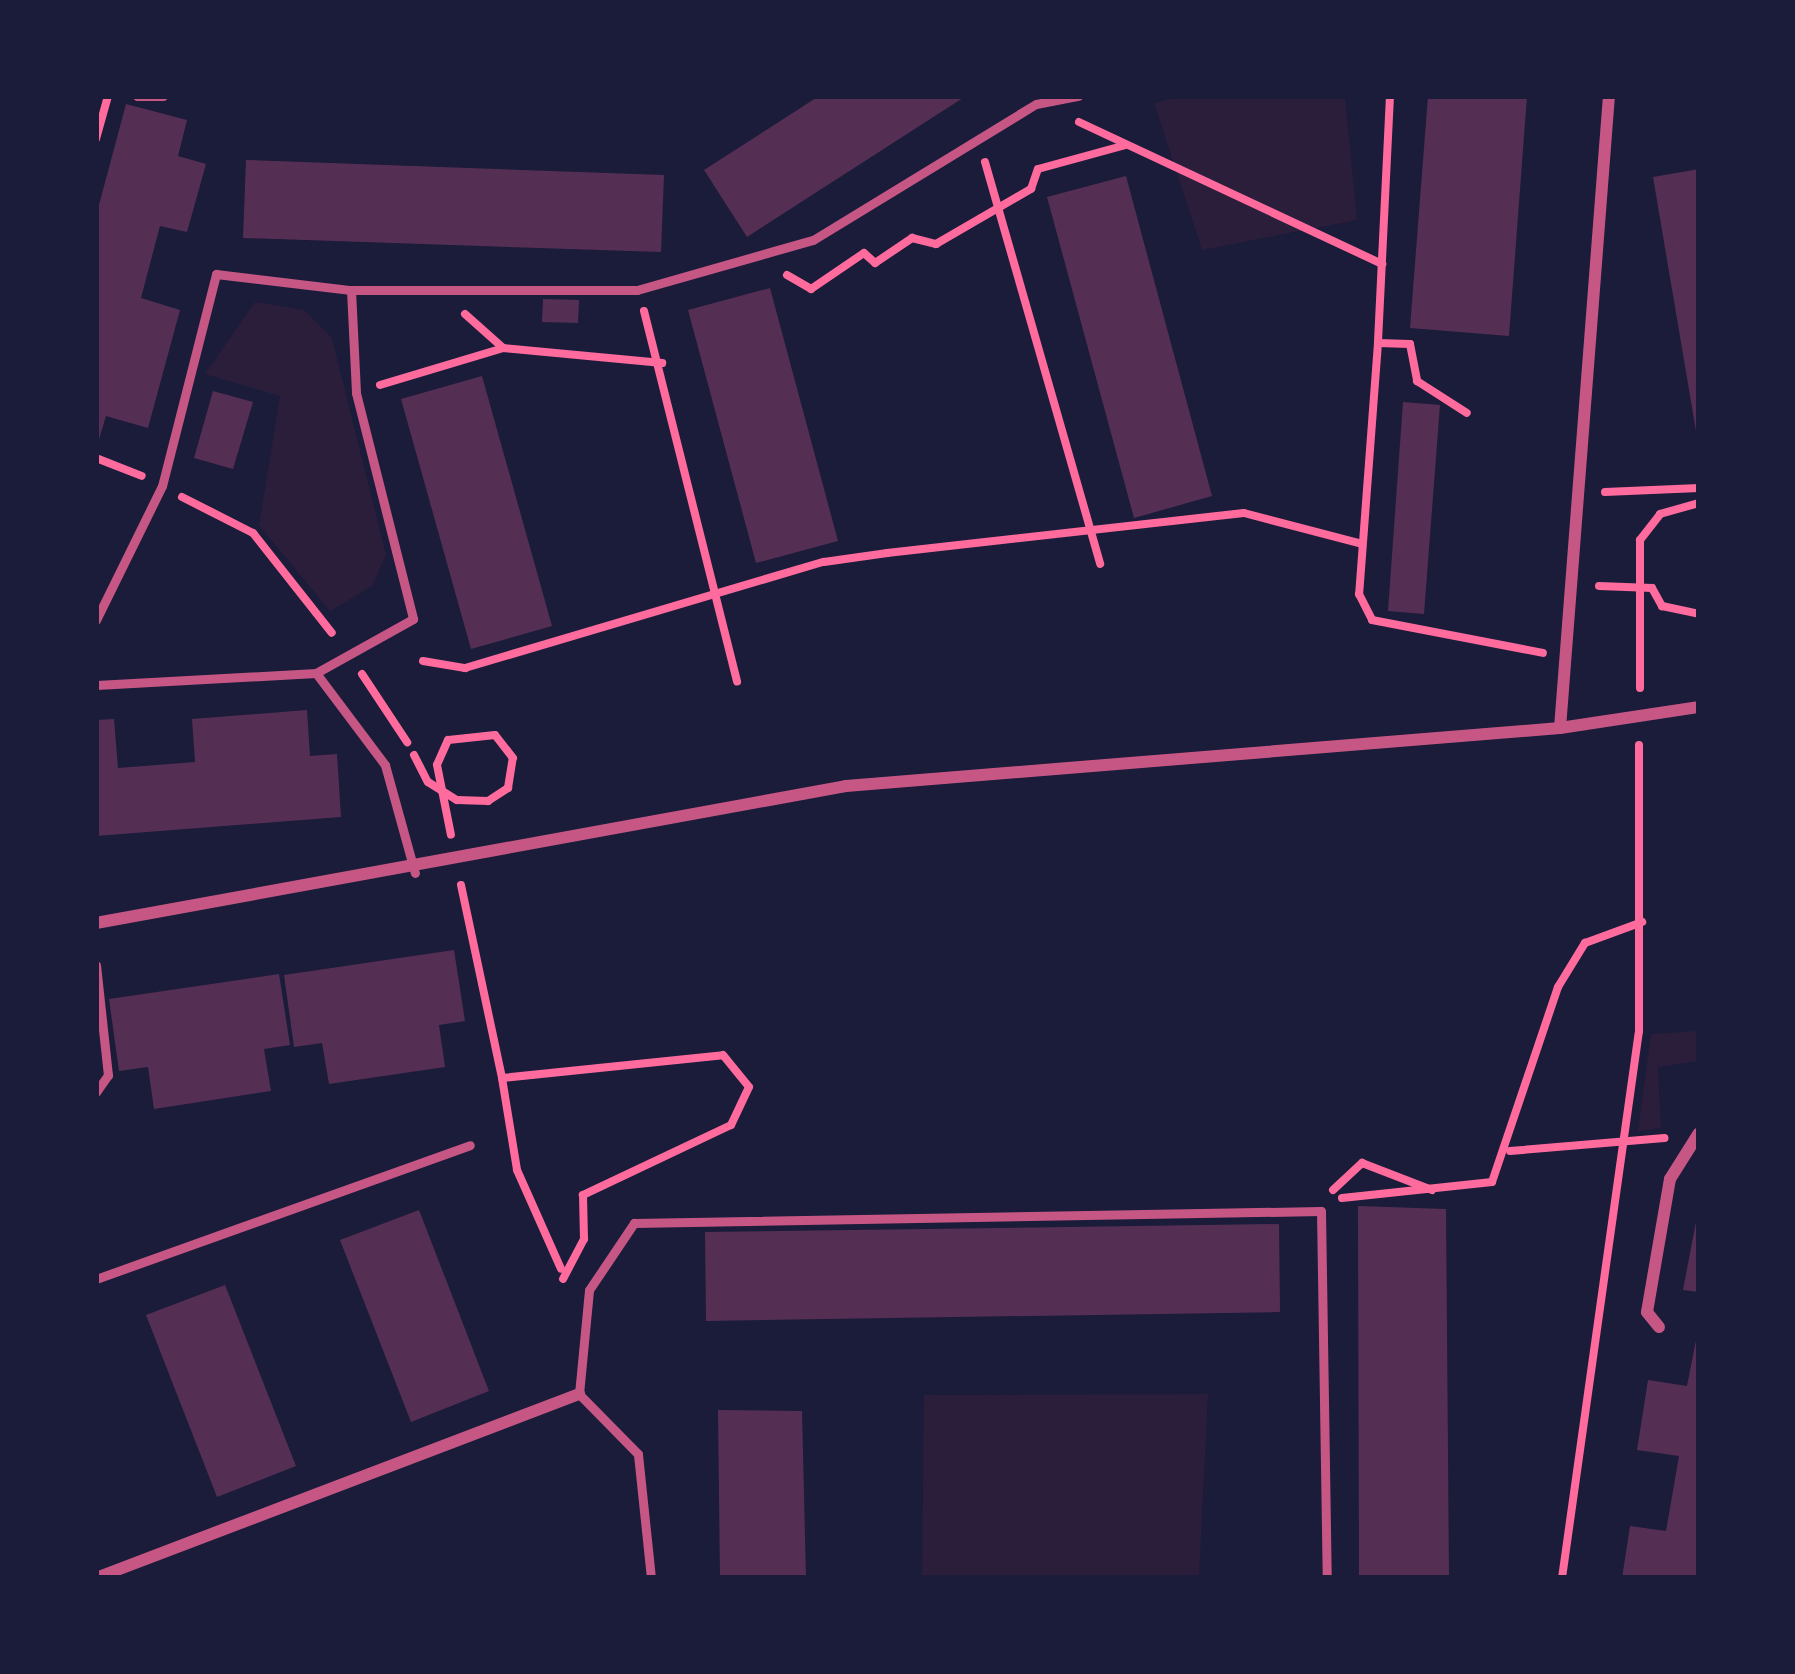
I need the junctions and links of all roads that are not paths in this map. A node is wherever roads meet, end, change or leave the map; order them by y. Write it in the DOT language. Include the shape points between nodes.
graph roads {
  1 [pos="137,96"];
  2 [pos="164,96"];
  3 [pos="1078,96"];
  4 [pos="1609,96"];
  5 [pos="351,290"];
  6 [pos="96,620"];
  7 [pos="316,673"];
  8 [pos="96,685"];
  9 [pos="1699,707"];
  10 [pos="1560,728"];
  11 [pos="415,873"];
  12 [pos="96,923"];
  13 [pos="96,965"];
  14 [pos="96,1092"];
  15 [pos="1695,1135"];
  16 [pos="470,1145"];
  17 [pos="96,1279"];
  18 [pos="1659,1328"];
  19 [pos="580,1394"];
  20 [pos="96,1578"];
  21 [pos="651,1578"];
  22 [pos="1327,1578"];
  1 -- 2 [label="lane"];
  3 -- 5 [label="lane" via="1047,106 813,240 637,290"];
  4 -- 10 [label="street"];
  5 -- 6 [label="lane" via="216,274 163,486"];
  5 -- 7 [label="lane" via="356,393 413,619"];
  7 -- 8 [label="lane"];
  7 -- 11 [label="lane" via="385,765"];
  9 -- 10 [label="street"];
  10 -- 11 [label="street" via="845,786"];
  11 -- 12 [label="street"];
  13 -- 14 [label="lane" via="108,1075"];
  15 -- 18 [label="street" via="1670,1179 1648,1312"];
  16 -- 17 [label="lane"];
  19 -- 20 [label="street"];
  19 -- 21 [label="lane" via="638,1454"];
  19 -- 22 [label="lane" via="590,1289 634,1223 1322,1211"];
}
